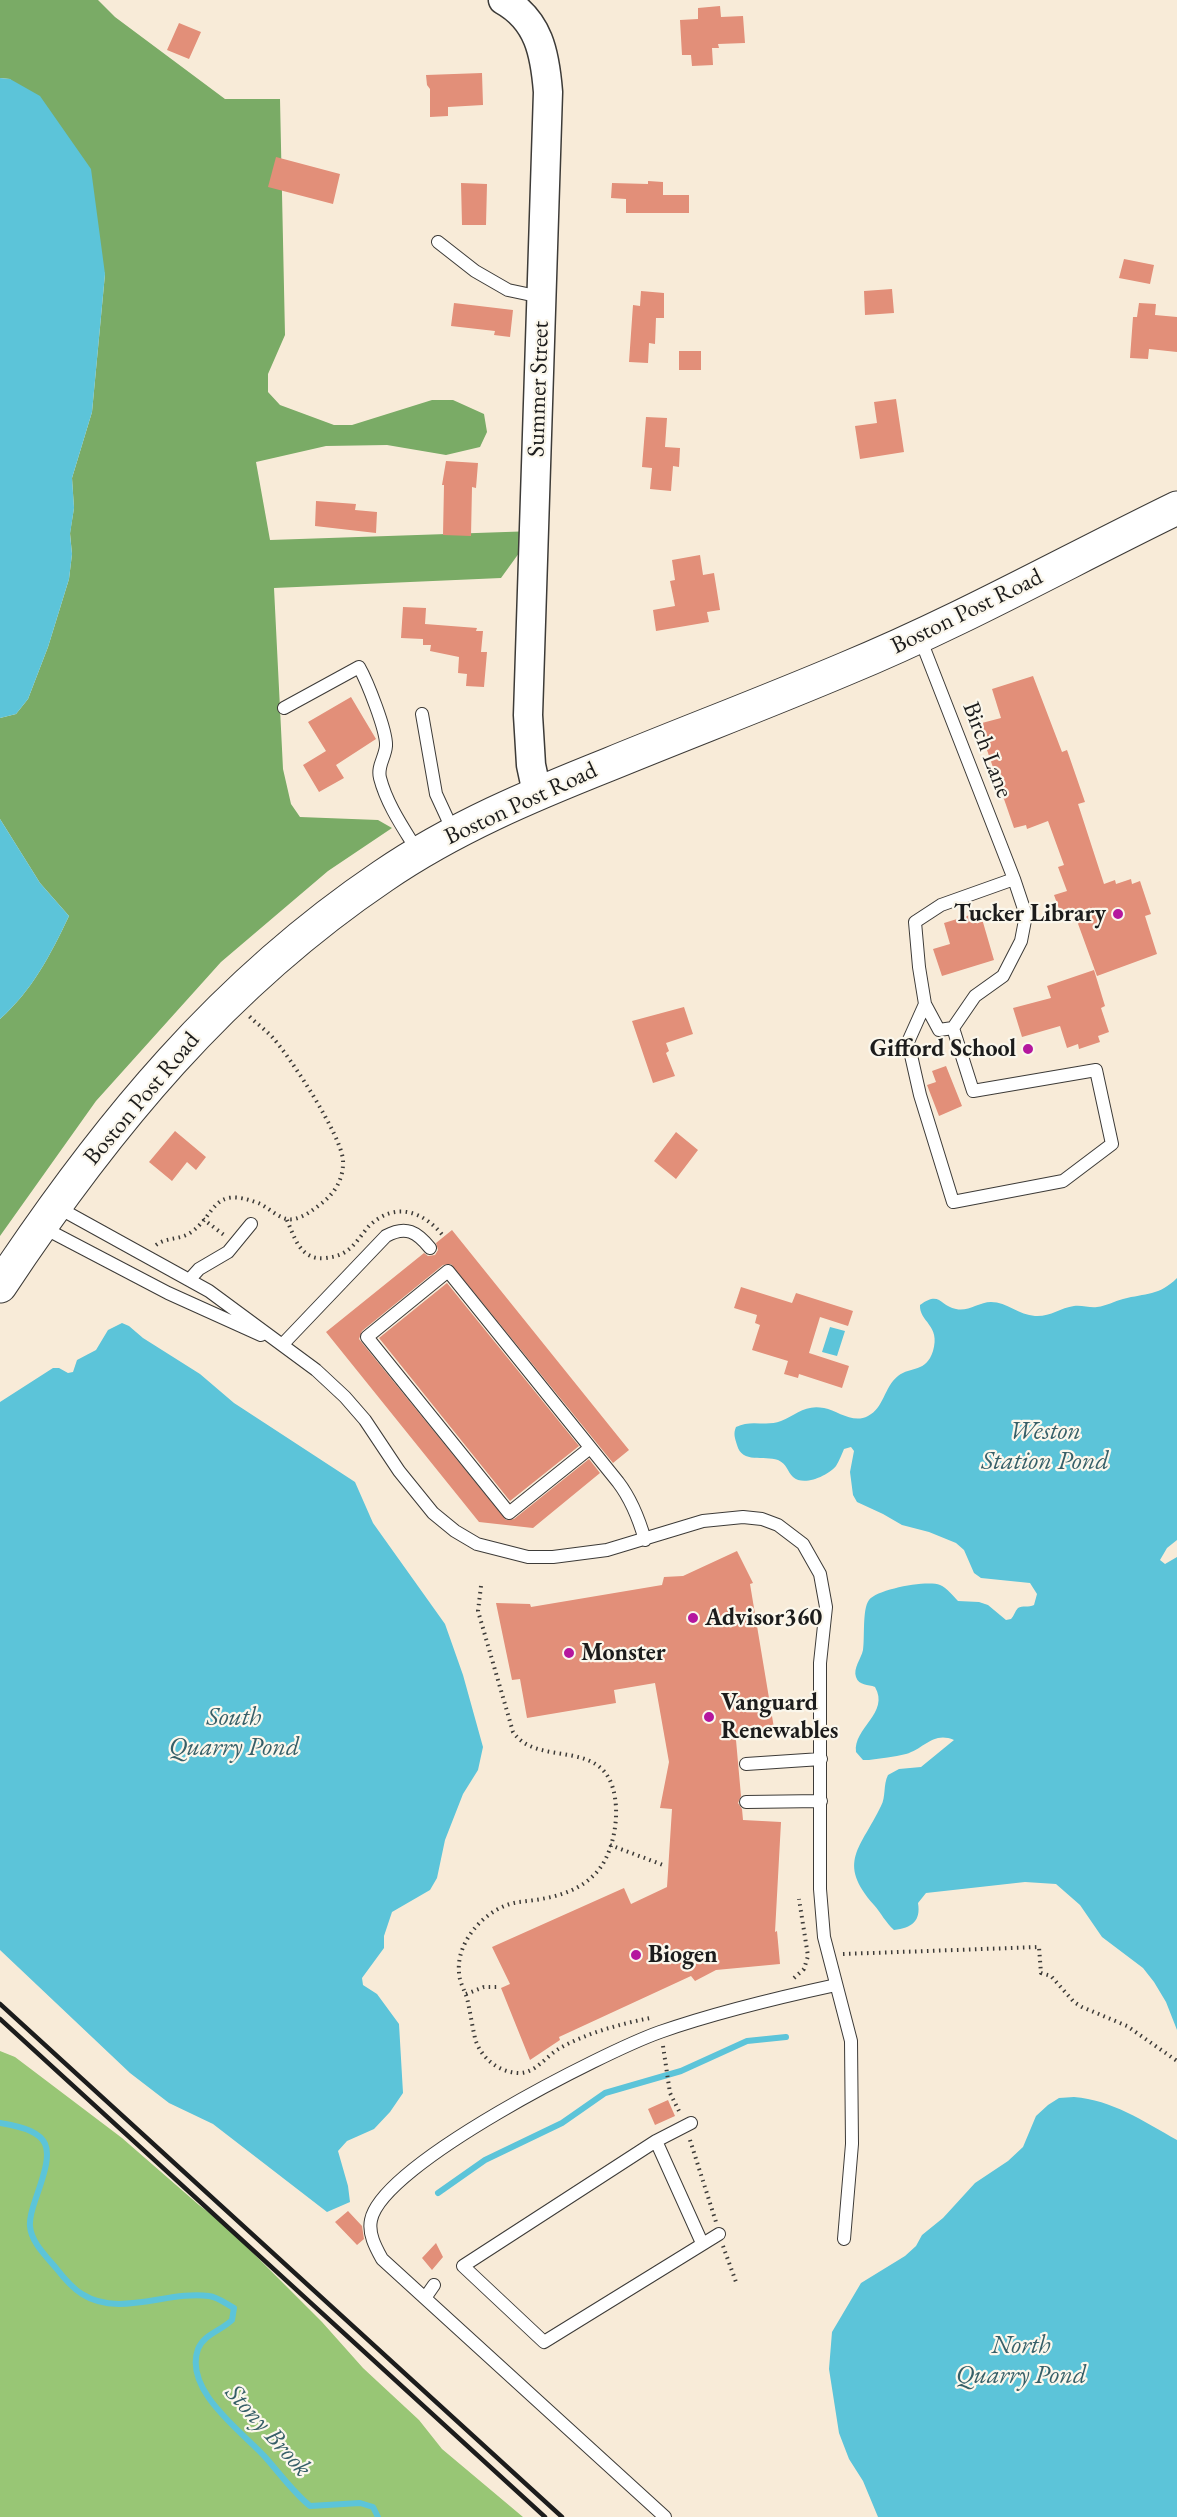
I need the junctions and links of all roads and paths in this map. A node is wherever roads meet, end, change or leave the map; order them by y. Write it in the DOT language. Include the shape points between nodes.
graph roads {
  1 [pos="503,0"];
  2 [pos="438,242"];
  3 [pos="542,297"];
  4 [pos="1177,508"];
  5 [pos="920,637"];
  6 [pos="284,708"];
  7 [pos="422,714"];
  8 [pos="537,793"];
  9 [pos="454,834"];
  10 [pos="419,853"];
  11 [pos="1014,879"];
  12 [pos="925,1004"];
  13 [pos="249,1016"];
  14 [pos="953,1028"];
  15 [pos="49,1217"];
  16 [pos="203,1219"];
  17 [pos="287,1220"];
  18 [pos="251,1224"];
  19 [pos="444,1237"];
  20 [pos="146,1242"];
  21 [pos="235,1244"];
  22 [pos="430,1248"];
  23 [pos="190,1279"];
  24 [pos="0,1286"];
  25 [pos="282,1345"];
  26 [pos="590,1448"];
  27 [pos="645,1540"];
  28 [pos="481,1586"];
  29 [pos="821,1759"];
  30 [pos="746,1764"];
  31 [pos="821,1801"];
  32 [pos="746,1802"];
  33 [pos="610,1845"];
  34 [pos="663,1864"];
  35 [pos="799,1899"];
  36 [pos="829,1957"];
  37 [pos="807,1962"];
  38 [pos="790,1981"];
  39 [pos="836,1985"];
  40 [pos="497,1987"];
  41 [pos="466,1994"];
  42 [pos="651,2018"];
  43 [pos="663,2047"];
  44 [pos="1177,2061"];
  45 [pos="688,2124"];
  46 [pos="656,2141"];
  47 [pos="719,2234"];
  48 [pos="844,2239"];
  49 [pos="702,2243"];
  50 [pos="736,2282"];
  51 [pos="434,2285"];
  52 [pos="425,2298"];
  53 [pos="665,2517"];
  1 -- 3 [label="street, Summer Street" via="528,20 541,41 546,63"];
  2 -- 3 [label="lane" via="508,290"];
  3 -- 8 [label="street, Summer Street" via="528,715"];
  4 -- 5 [label="main road, Boston Post Road"];
  5 -- 8 [label="main road, Boston Post Road"];
  5 -- 11 [label="lane, Birch Lane"];
  6 -- 10 [label="lane" via="359,667 385,741 379,769 382,782 395,814"];
  7 -- 9 [label="lane" via="436,794"];
  8 -- 9 [label="main road, Boston Post Road"];
  9 -- 10 [label="main road, Boston Post Road"];
  10 -- 15 [label="main road, Boston Post Road" via="317,923 238,992 149,1086"];
  11 -- 12 [label="lane" via="941,905 915,922"];
  11 -- 14 [label="lane, Birch Lane" via="1026,915 1021,941 1003,976 975,996"];
  12 -- 14 [label="lane" via="939,1030"];
  12 -- 14 [label="lane" via="908,1042 953,1202 1063,1181 1112,1144 1096,1070 973,1091"];
  13 -- 17 [label="path" via="278,1045 327,1118 342,1152 341,1176 331,1196 309,1213"];
  15 -- 23 [label="lane"];
  15 -- 24 [label="main road, Boston Post Road"];
  15 -- 25 [label="lane" via="168,1293"];
  16 -- 17 [label="path" via="215,1205 228,1198 260,1204"];
  16 -- 20 [label="path" via="185,1235 155,1246"];
  16 -- 21 [label="path"];
  17 -- 19 [label="path" via="302,1250 318,1259 342,1254 374,1222 396,1212 417,1214"];
  18 -- 21 [label="lane"];
  21 -- 23 [label="lane"];
  22 -- 25 [label="lane" via="412,1231 399,1230 386,1236"];
  23 -- 25 [label="lane"];
  25 -- 27 [label="lane" via="345,1397 433,1513 477,1544 528,1557 554,1557"];
  26 -- 26 [label="lane" via="448,1271 367,1337 509,1513"];
  26 -- 27 [label="lane" via="627,1496"];
  27 -- 29 [label="lane" via="703,1521 743,1517 778,1525 803,1544 819,1574 826,1606 820,1663"];
  28 -- 33 [label="path" via="478,1611 513,1732 524,1744 586,1759 603,1771 615,1799"];
  29 -- 30 [label="lane"];
  29 -- 31 [label="lane"];
  31 -- 32 [label="lane"];
  31 -- 36 [label="lane" via="820,1889"];
  33 -- 34 [label="path"];
  33 -- 41 [label="path" via="595,1875 577,1888 554,1897 510,1904 477,1925 459,1962 460,1981"];
  35 -- 37 [label="path"];
  36 -- 37 [label="path"];
  36 -- 39 [label="lane"];
  36 -- 44 [label="path" via="870,1952 1039,1947 1041,1973 1051,1976 1074,2002 1127,2026"];
  37 -- 38 [label="path" via="804,1970"];
  39 -- 48 [label="lane" via="851,2041 853,2091"];
  39 -- 52 [label="lane" via="758,2003 627,2045 512,2104 436,2153 397,2184 378,2204 371,2221 382,2259"];
  40 -- 41 [label="path"];
  41 -- 42 [label="path" via="476,2043 483,2054 502,2070 518,2073 538,2065 559,2048 619,2024"];
  43 -- 45 [label="path" via="670,2093"];
  45 -- 46 [label="lane"];
  45 -- 47 [label="path"];
  46 -- 49 [label="lane"];
  46 -- 49 [label="lane" via="463,2266 544,2342"];
  47 -- 49 [label="lane"];
  47 -- 50 [label="path"];
  51 -- 52 [label="lane"];
  52 -- 53 [label="lane"];
}
